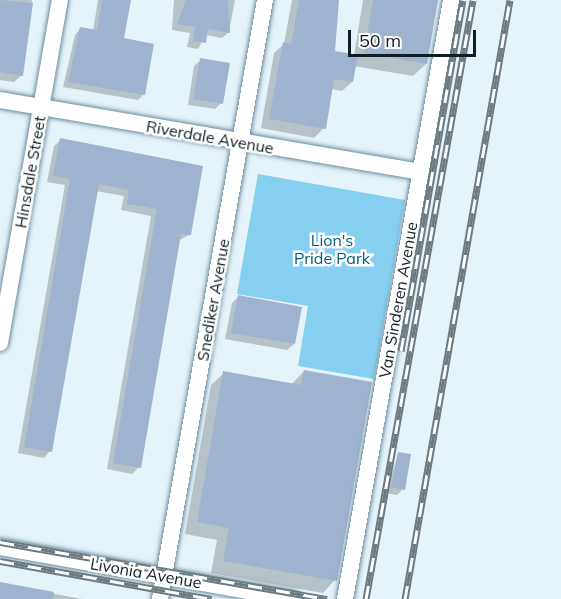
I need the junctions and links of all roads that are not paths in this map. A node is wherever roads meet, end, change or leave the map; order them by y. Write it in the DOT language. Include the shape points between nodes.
graph roads {
  1 [pos="60,0"];
  2 [pos="265,0"];
  3 [pos="451,0"];
  4 [pos="0,100"];
  5 [pos="41,107"];
  6 [pos="240,142"];
  7 [pos="421,172"];
  8 [pos="0,343"];
  9 [pos="0,547"];
  10 [pos="165,576"];
  11 [pos="160,599"];
  12 [pos="292,599"];
  13 [pos="345,599"];
  1 -- 5 [label="street, Hinsdale Street"];
  2 -- 6 [label="street, Snediker Avenue"];
  3 -- 7 [label="street, Van Sinderen Avenue"];
  4 -- 5 [label="street, Riverdale Avenue"];
  5 -- 6 [label="street, Riverdale Avenue"];
  5 -- 8 [label="street, Hinsdale Street"];
  6 -- 7 [label="street, Riverdale Avenue"];
  6 -- 10 [label="street, Snediker Avenue"];
  7 -- 13 [label="street, Van Sinderen Avenue"];
  9 -- 10 [label="street, Livonia Avenue"];
  10 -- 11 [label="street, Snediker Avenue"];
  10 -- 12 [label="street, Livonia Avenue"];
}
